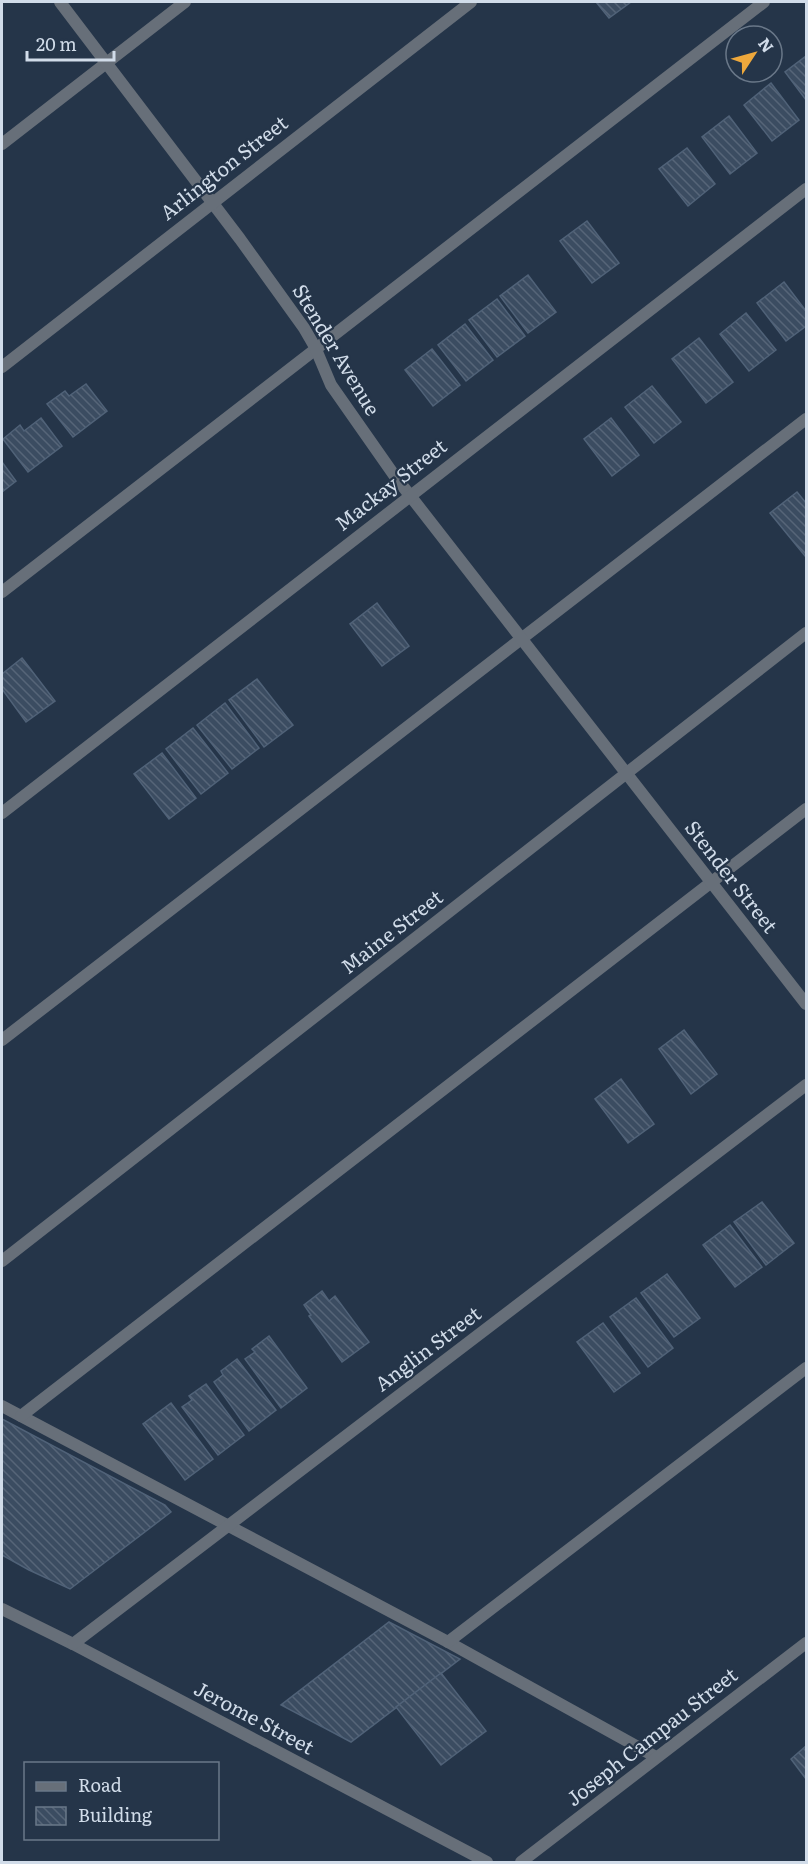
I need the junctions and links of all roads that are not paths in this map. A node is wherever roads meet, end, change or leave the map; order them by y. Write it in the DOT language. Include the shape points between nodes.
graph roads {
  1 [pos="60,2"];
  2 [pos="185,2"];
  3 [pos="471,2"];
  4 [pos="764,2"];
  5 [pos="106,63"];
  6 [pos="2,144"];
  7 [pos="807,189"];
  8 [pos="211,202"];
  9 [pos="315,347"];
  10 [pos="2,367"];
  11 [pos="807,419"];
  12 [pos="410,495"];
  13 [pos="2,592"];
  14 [pos="807,633"];
  15 [pos="521,638"];
  16 [pos="626,773"];
  17 [pos="807,809"];
  18 [pos="2,813"];
  19 [pos="711,882"];
  20 [pos="807,1005"];
  21 [pos="2,1040"];
  22 [pos="807,1085"];
  23 [pos="2,1261"];
  24 [pos="807,1368"];
  25 [pos="2,1406"];
  26 [pos="21,1416"];
  27 [pos="228,1526"];
  28 [pos="2,1609"];
  29 [pos="448,1642"];
  30 [pos="807,1643"];
  31 [pos="73,1644"];
  32 [pos="656,1757"];
  33 [pos="487,1863"];
  34 [pos="521,1863"];
  1 -- 5 [label="street, Stender Avenue"];
  2 -- 5 [label="street"];
  3 -- 8 [label="street, Arlington Street"];
  4 -- 9 [label="street"];
  5 -- 6 [label="street"];
  5 -- 8 [label="street, Stender Avenue"];
  7 -- 12 [label="street, Mackay Street"];
  8 -- 9 [label="street, Stender Avenue"];
  8 -- 10 [label="street, Arlington Street"];
  9 -- 12 [label="street, Stender Avenue" via="331,386"];
  9 -- 13 [label="street"];
  11 -- 15 [label="street"];
  12 -- 15 [label="street, Stender Avenue"];
  12 -- 18 [label="street, Mackay Street"];
  14 -- 16 [label="street, Maine Street"];
  15 -- 16 [label="street, Stender Avenue"];
  15 -- 21 [label="street"];
  16 -- 19 [label="street, Stender Street"];
  16 -- 23 [label="street, Maine Street"];
  17 -- 19 [label="street"];
  19 -- 20 [label="street, Stender Street"];
  19 -- 26 [label="street"];
  22 -- 27 [label="street, Anglin Street"];
  24 -- 29 [label="street"];
  25 -- 26 [label="street"];
  26 -- 27 [label="street"];
  27 -- 29 [label="street"];
  27 -- 31 [label="street, Anglin Street"];
  28 -- 31 [label="street, Jerome Street"];
  29 -- 32 [label="street"];
  30 -- 32 [label="street, Joseph Campau Street"];
  31 -- 33 [label="street, Jerome Street"];
  32 -- 34 [label="street, Joseph Campau Street"];
}
